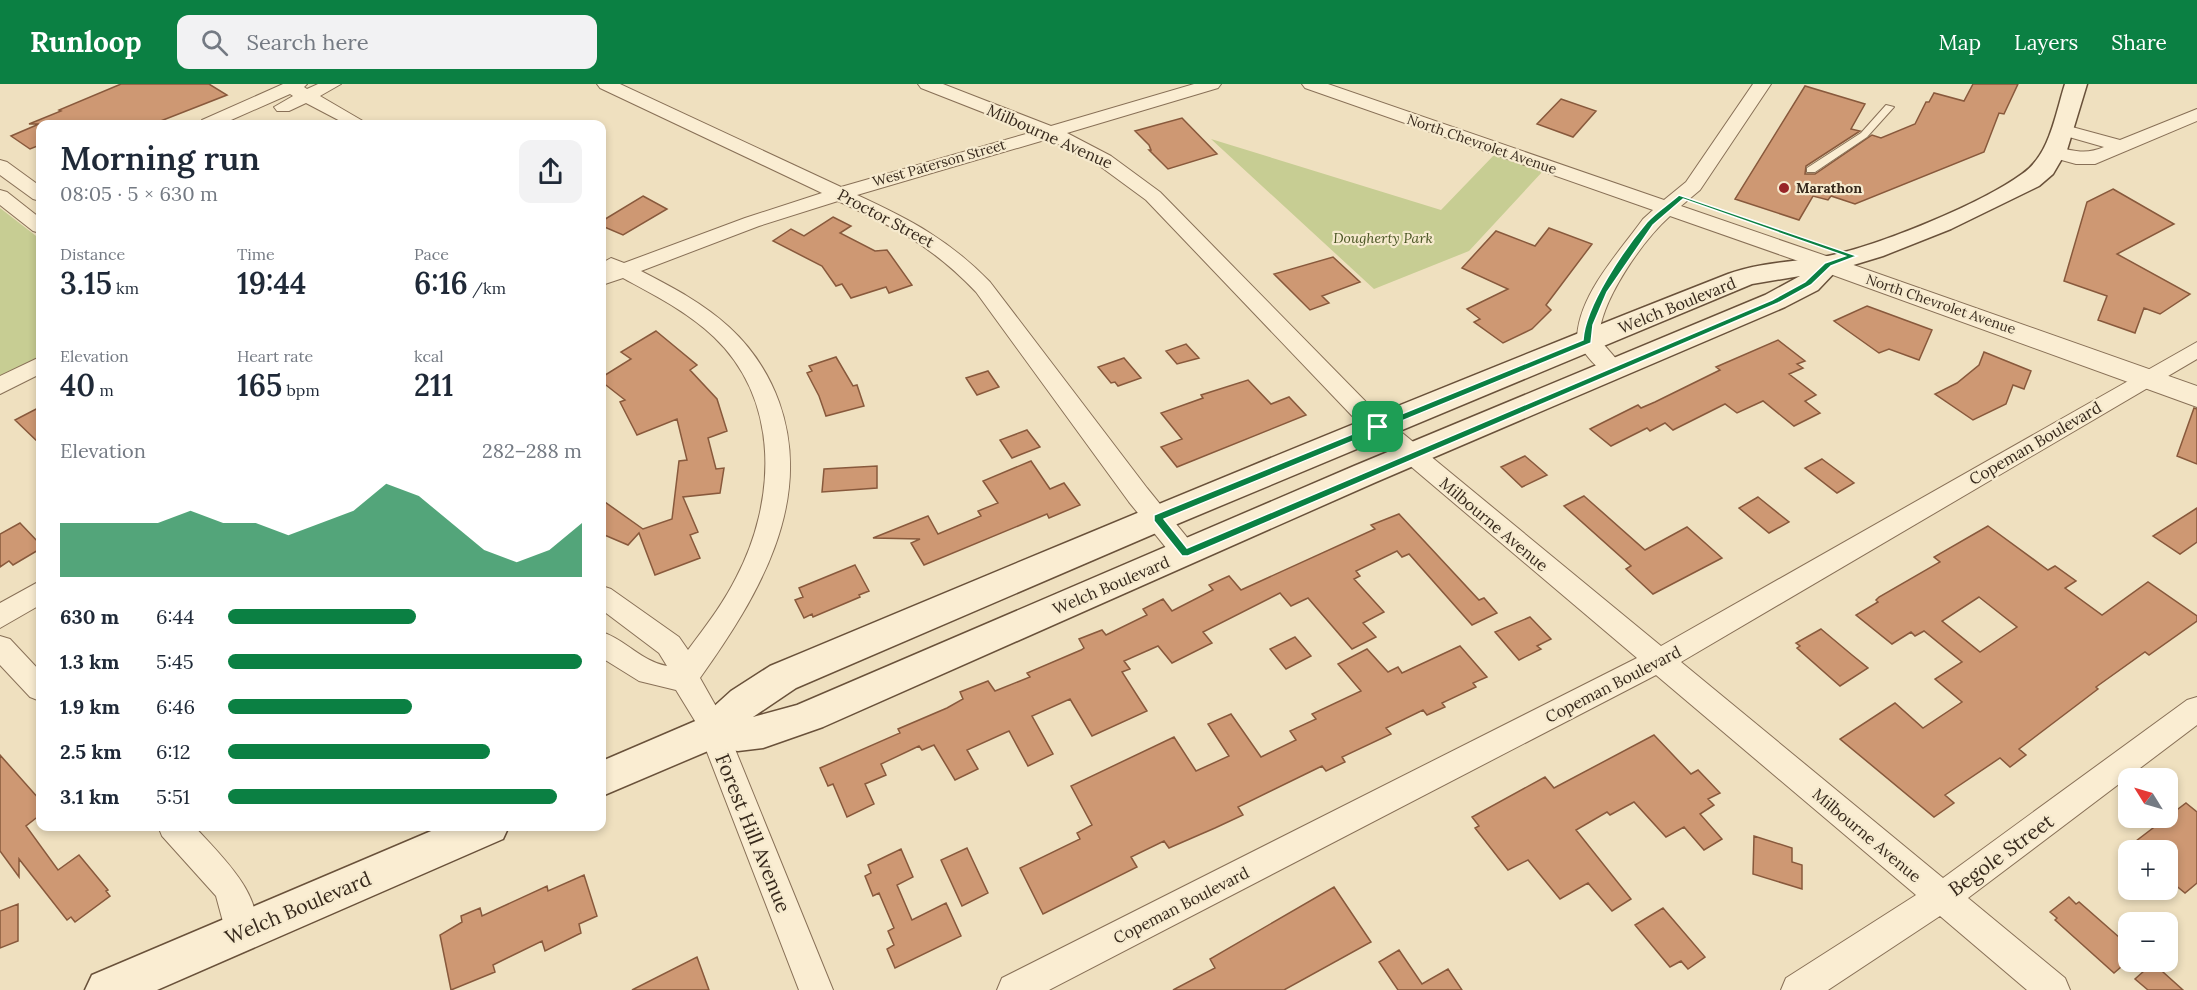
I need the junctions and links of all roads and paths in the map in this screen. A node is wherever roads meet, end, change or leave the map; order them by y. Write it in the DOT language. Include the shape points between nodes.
graph roads {
  1 [pos="332,84"];
  2 [pos="606,84"];
  3 [pos="927,84"];
  4 [pos="1169,84"];
  5 [pos="1212,84"];
  6 [pos="1311,84"];
  7 [pos="1356,84"];
  8 [pos="1762,84"];
  9 [pos="2076,84"];
  10 [pos="296,88"];
  11 [pos="1889,107"];
  12 [pos="2197,114"];
  13 [pos="218,120"];
  14 [pos="251,120"];
  15 [pos="352,120"];
  16 [pos="1037,128"];
  17 [pos="2057,141"];
  18 [pos="0,166"];
  19 [pos="1811,170"];
  20 [pos="828,188"];
  21 [pos="36,192"];
  22 [pos="0,196"];
  23 [pos="1674,202"];
  24 [pos="33,220"];
  25 [pos="1840,260"];
  26 [pos="606,266"];
  27 [pos="1588,341"];
  28 [pos="2197,350"];
  29 [pos="36,367"];
  30 [pos="1614,369"];
  31 [pos="2157,373"];
  32 [pos="2197,380"];
  33 [pos="0,386"];
  34 [pos="2197,397"];
  35 [pos="1378,427"];
  36 [pos="1412,455"];
  37 [pos="1158,518"];
  38 [pos="1185,553"];
  39 [pos="36,594"];
  40 [pos="606,599"];
  41 [pos="0,617"];
  42 [pos="606,646"];
  43 [pos="0,647"];
  44 [pos="1658,661"];
  45 [pos="683,679"];
  46 [pos="36,685"];
  47 [pos="2197,709"];
  48 [pos="713,731"];
  49 [pos="606,776"];
  50 [pos="178,831"];
  51 [pos="477,831"];
  52 [pos="1942,898"];
  53 [pos="241,933"];
  54 [pos="107,990"];
  55 [pos="816,990"];
  56 [pos="1014,990"];
  57 [pos="1798,990"];
  58 [pos="2053,990"];
  1 -- 10 [label="street"];
  2 -- 20 [label="street, Proctor Street"];
  3 -- 16 [label="street, Milbourne Avenue"];
  4 -- 16 [label="street, West Paterson Street"];
  5 -- 16 [label="street, West Paterson Street"];
  6 -- 23 [label="street, North Chevrolet Avenue"];
  7 -- 23 [label="street, North Chevrolet Avenue"];
  8 -- 23 [label="street" via="1693,186"];
  9 -- 17 [label="main road, Welch Boulevard"];
  10 -- 13 [label="street"];
  10 -- 14 [label="street"];
  10 -- 15 [label="street"];
  11 -- 19 [label="lane" via="1864,135"];
  12 -- 17 [label="street" via="2090,159"];
  16 -- 20 [label="street, West Paterson Street"];
  16 -- 35 [label="street, Milbourne Avenue" via="1111,162 1140,184"];
  17 -- 25 [label="main road, Welch Boulevard" via="2043,170 2023,187"];
  18 -- 21 [label="street"];
  20 -- 26 [label="street, West Paterson Street" via="721,232"];
  20 -- 37 [label="street, Proctor Street" via="918,232 968,270"];
  22 -- 24 [label="street"];
  23 -- 25 [label="street, North Chevrolet Avenue"];
  23 -- 25 [label="street, North Chevrolet Avenue"];
  23 -- 27 [label="street" via="1650,223 1600,296 1588,325"];
  25 -- 27 [label="main road, Welch Boulevard" via="1743,279"];
  25 -- 30 [label="main road, Welch Boulevard" via="1786,296"];
  25 -- 31 [label="street, North Chevrolet Avenue"];
  26 -- 45 [label="street" via="693,309 732,341 763,386 777,435 779,473 775,505 759,559 724,622"];
  27 -- 30 [label="street"];
  27 -- 35 [label="main road, Welch Boulevard"];
  28 -- 31 [label="street, Copeman Boulevard"];
  29 -- 33 [label="street"];
  30 -- 36 [label="main road, Welch Boulevard"];
  31 -- 32 [label="street, North Chevrolet Avenue"];
  31 -- 34 [label="street, North Chevrolet Avenue"];
  31 -- 44 [label="street, Copeman Boulevard"];
  35 -- 36 [label="street, Milbourne Avenue"];
  35 -- 37 [label="main road, Welch Boulevard"];
  36 -- 38 [label="main road, Welch Boulevard"];
  36 -- 44 [label="street, Milbourne Avenue"];
  37 -- 38 [label="street, Proctor Street"];
  37 -- 48 [label="main road, Welch Boulevard" via="783,677 744,702"];
  38 -- 48 [label="main road, Welch Boulevard" via="789,724 750,735"];
  39 -- 41 [label="street"];
  40 -- 45 [label="street, Forest Hill Avenue" via="669,645 680,661"];
  42 -- 45 [label="street" via="641,671"];
  43 -- 46 [label="street"];
  44 -- 52 [label="street, Milbourne Avenue"];
  44 -- 56 [label="street, Copeman Boulevard"];
  45 -- 48 [label="street, Forest Hill Avenue" via="702,705"];
  47 -- 52 [label="street, Begole Street"];
  48 -- 49 [label="main road, Welch Boulevard"];
  48 -- 55 [label="street, Forest Hill Avenue"];
  50 -- 53 [label="street" via="227,885 235,901"];
  51 -- 53 [label="main road, Welch Boulevard"];
  52 -- 57 [label="street, Begole Street"];
  52 -- 58 [label="street, Milbourne Avenue"];
  53 -- 54 [label="main road, Welch Boulevard"];
}
